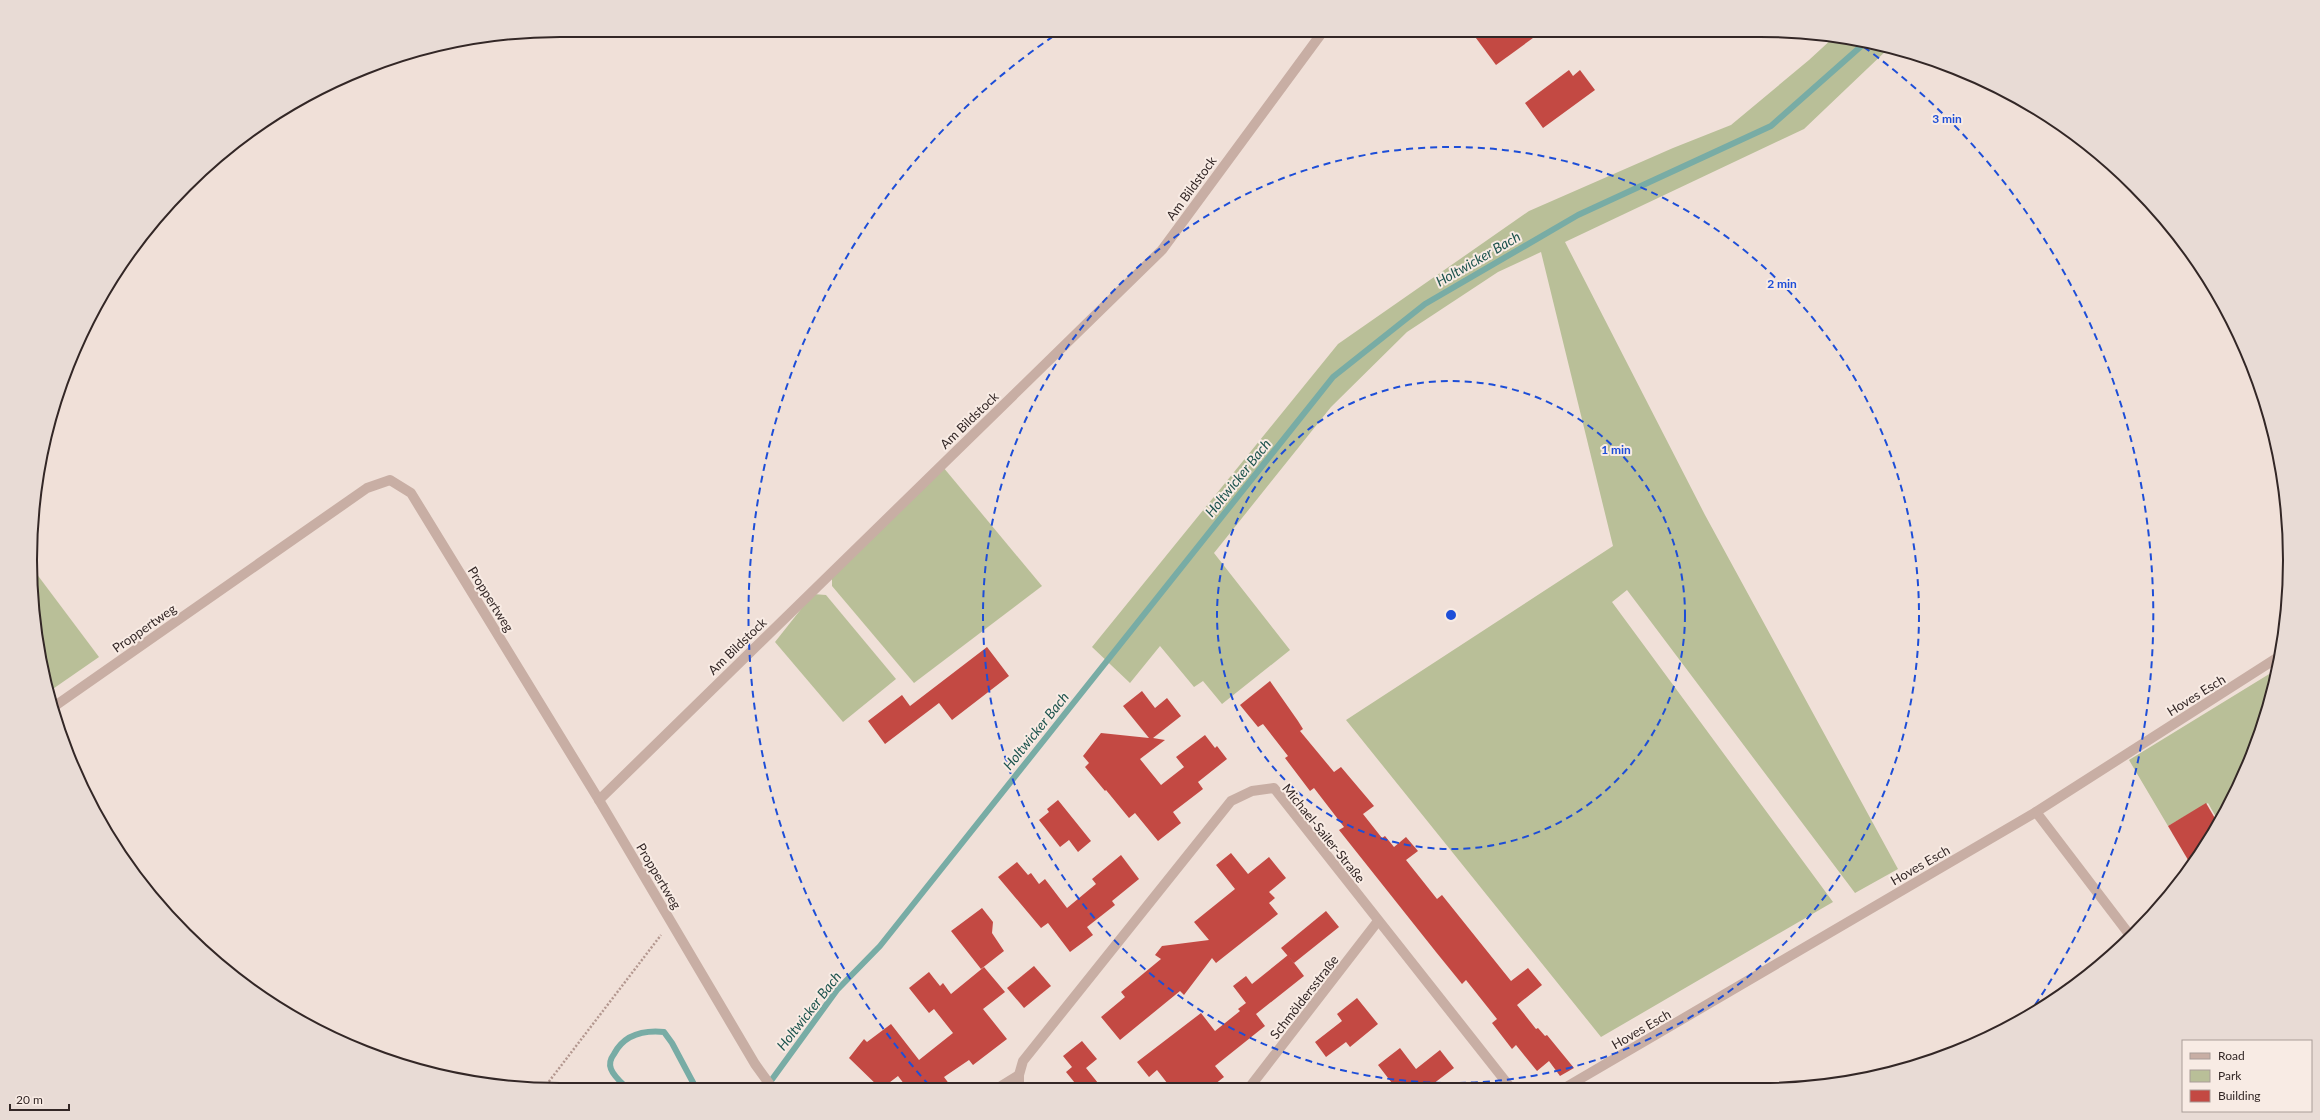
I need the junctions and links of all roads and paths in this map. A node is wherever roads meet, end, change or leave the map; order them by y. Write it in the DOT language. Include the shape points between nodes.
graph roads {
  1 [pos="1319,37"];
  2 [pos="2273,660"];
  3 [pos="58,704"];
  4 [pos="599,800"];
  5 [pos="2036,812"];
  6 [pos="671,922"];
  7 [pos="1378,922"];
  8 [pos="2128,932"];
  9 [pos="1019,1075"];
  10 [pos="548,1083"];
  11 [pos="769,1083"];
  12 [pos="1006,1083"];
  13 [pos="1020,1083"];
  14 [pos="1253,1083"];
  15 [pos="1507,1083"];
  16 [pos="1573,1083"];
  1 -- 4 [label="street, Am Bildstock" via="1162,250"];
  2 -- 5 [label="street, Hoves Esch"];
  3 -- 4 [label="street, Proppertweg" via="367,488 390,480 410,493"];
  4 -- 6 [label="street, Proppertweg"];
  5 -- 8 [label="street"];
  5 -- 16 [label="street, Hoves Esch"];
  6 -- 10 [label="path"];
  6 -- 11 [label="street, Proppertweg"];
  7 -- 9 [label="street, Michael-Sailer-Straße" via="1274,788 1252,791 1231,801 1023,1060"];
  7 -- 14 [label="street, Schmöldersstraße"];
  7 -- 15 [label="street, Michael-Sailer-Straße"];
  9 -- 12 [label="street"];
  9 -- 13 [label="street"];
}
